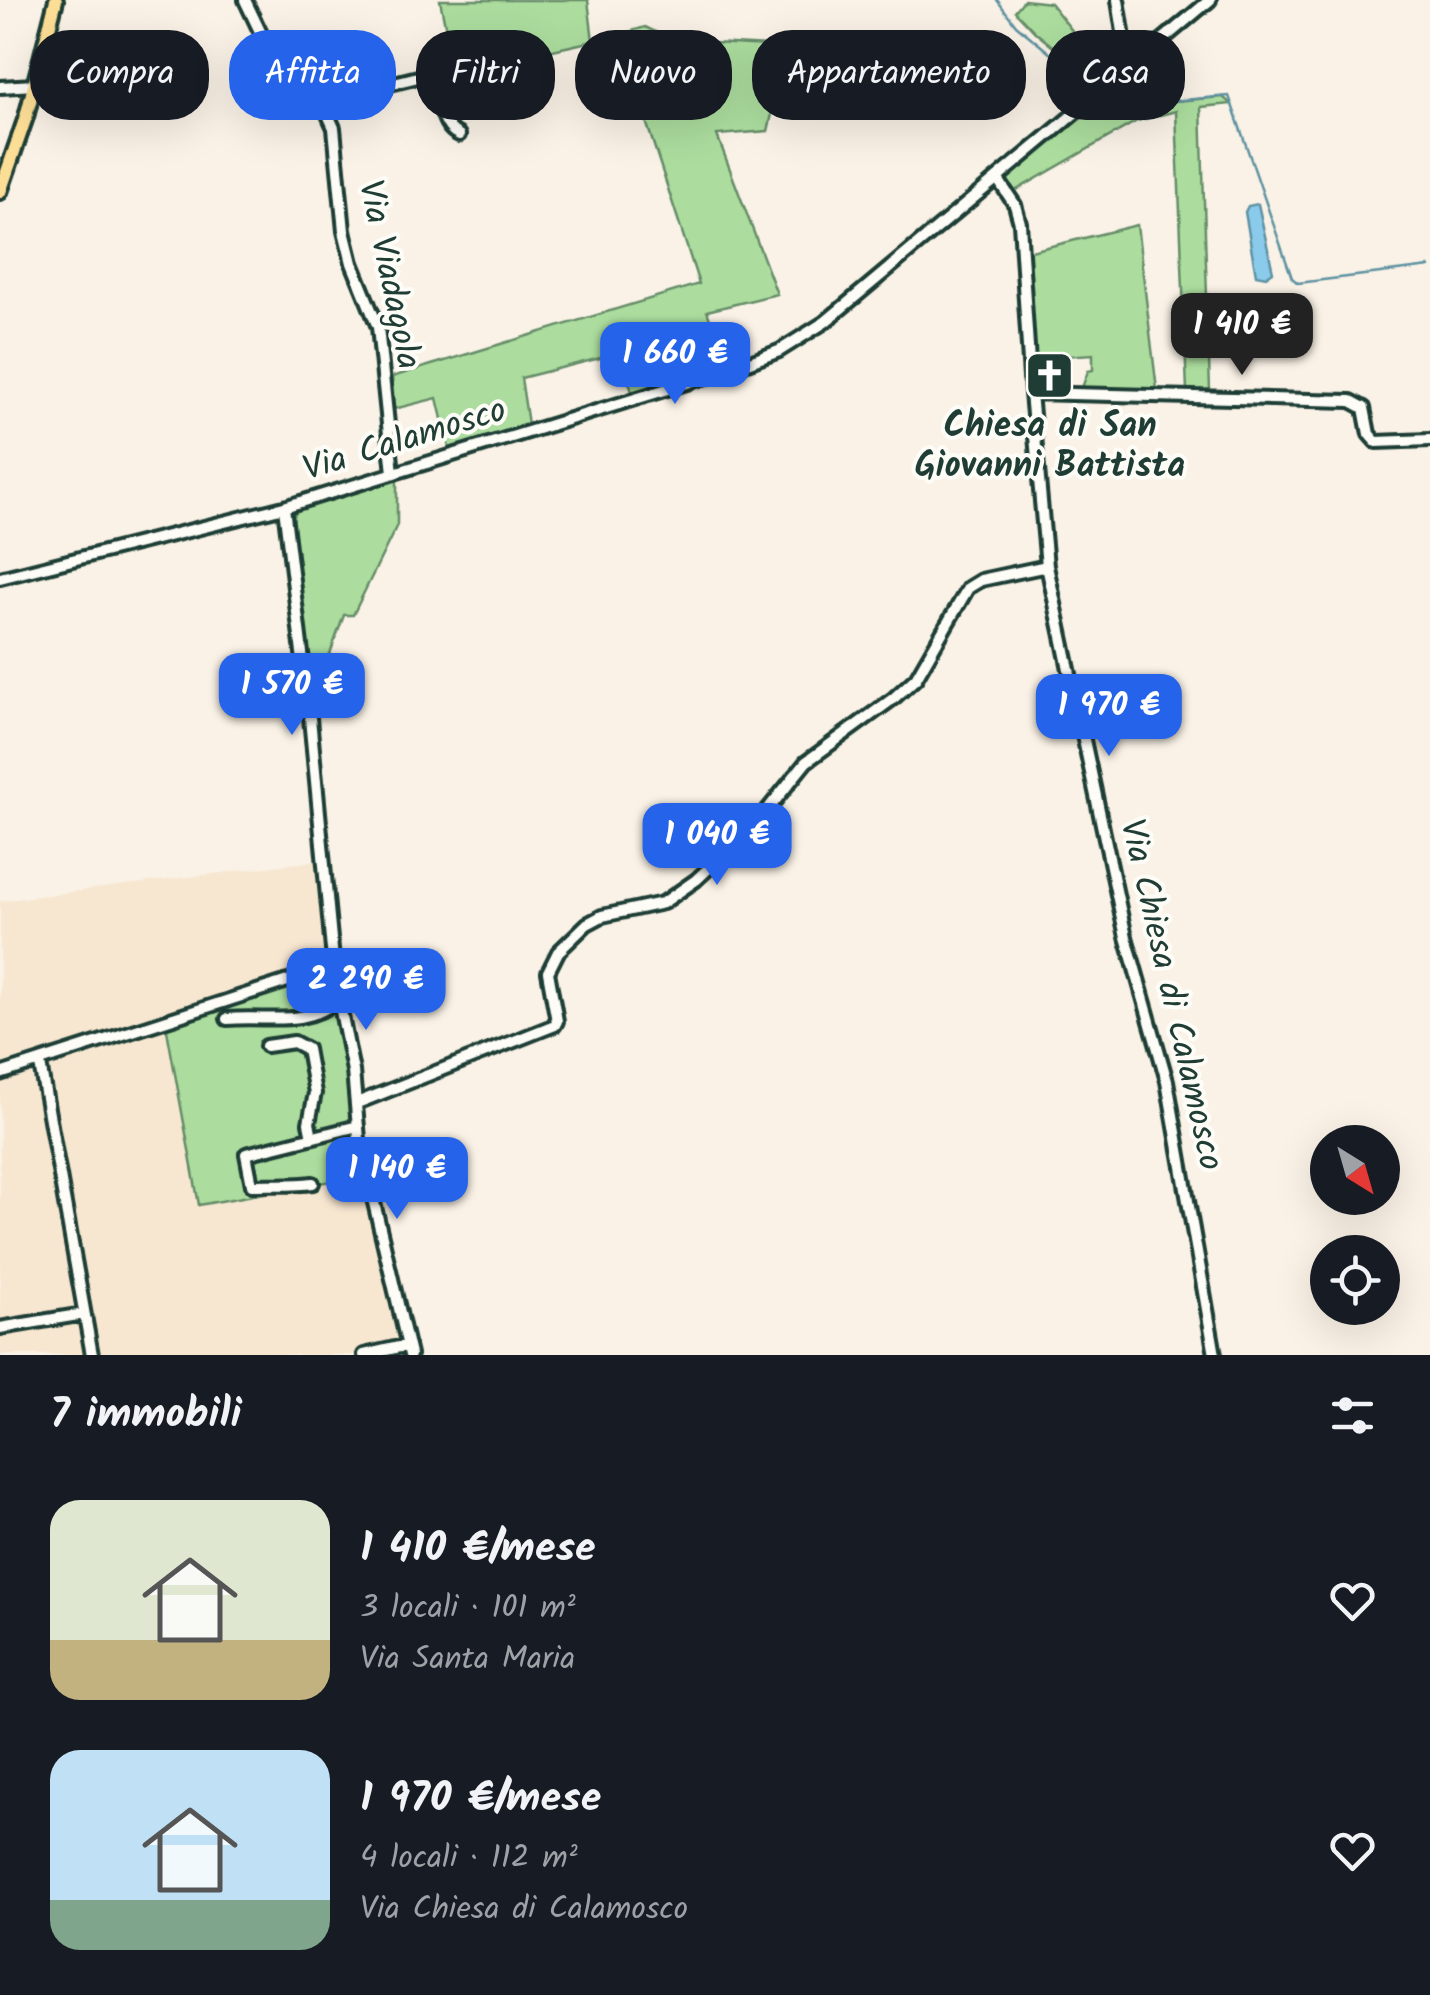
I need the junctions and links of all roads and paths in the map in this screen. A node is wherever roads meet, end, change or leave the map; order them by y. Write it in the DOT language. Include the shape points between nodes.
graph roads {
  1 [pos="56,0"];
  2 [pos="245,0"];
  3 [pos="1118,0"];
  4 [pos="1210,0"];
  5 [pos="48,30"];
  6 [pos="259,30"];
  7 [pos="1123,30"];
  8 [pos="1174,30"];
  9 [pos="30,85"];
  10 [pos="0,87"];
  11 [pos="30,98"];
  12 [pos="330,120"];
  13 [pos="444,120"];
  14 [pos="1066,120"];
  15 [pos="459,136"];
  16 [pos="997,178"];
  17 [pos="0,192"];
  18 [pos="1030,393"];
  19 [pos="1430,440"];
  20 [pos="393,474"];
  21 [pos="284,507"];
  22 [pos="1047,566"];
  23 [pos="0,578"];
  24 [pos="334,966"];
  25 [pos="339,1000"];
  26 [pos="227,1019"];
  27 [pos="266,1046"];
  28 [pos="40,1064"];
  29 [pos="0,1074"];
  30 [pos="357,1104"];
  31 [pos="358,1126"];
  32 [pos="312,1136"];
  33 [pos="313,1183"];
  34 [pos="84,1314"];
  35 [pos="0,1328"];
  36 [pos="409,1350"];
  37 [pos="92,1355"];
  38 [pos="364,1355"];
  39 [pos="1215,1355"];
  1 -- 5 [label="main road"];
  2 -- 6 [label="street"];
  3 -- 7 [label="street"];
  4 -- 8 [label="street, Via Calamosco"];
  9 -- 10 [label="street"];
  11 -- 17 [label="main road"];
  12 -- 20 [label="street, Via Viadagola" via="344,231 378,327"];
  13 -- 15 [label="street"];
  14 -- 16 [label="street, Via Calamosco"];
  16 -- 18 [label="street, Via Chiesa di Calamosco" via="1020,223"];
  16 -- 20 [label="street, Via Calamosco" via="824,322 779,351"];
  18 -- 19 [label="street" via="1350,402 1364,408 1376,442"];
  18 -- 22 [label="street, Via Chiesa di Calamosco"];
  20 -- 21 [label="street, Via Calamosco"];
  21 -- 23 [label="street, Via Calamosco"];
  21 -- 24 [label="street"];
  22 -- 30 [label="street" via="968,588 916,678 806,762 756,824 680,893 602,916 574,936 550,964 555,1025"];
  22 -- 39 [label="street, Via Chiesa di Calamosco" via="1116,890 1171,1100"];
  24 -- 25 [label="street"];
  24 -- 28 [label="street"];
  25 -- 26 [label="street" via="298,1019"];
  25 -- 30 [label="street"];
  27 -- 32 [label="street" via="294,1042 307,1049 315,1093"];
  28 -- 29 [label="street"];
  28 -- 34 [label="street"];
  30 -- 31 [label="street"];
  31 -- 32 [label="street"];
  31 -- 36 [label="street"];
  32 -- 33 [label="street" via="250,1152 246,1164 254,1185"];
  34 -- 35 [label="street"];
  34 -- 37 [label="street"];
  36 -- 38 [label="street"];
}
